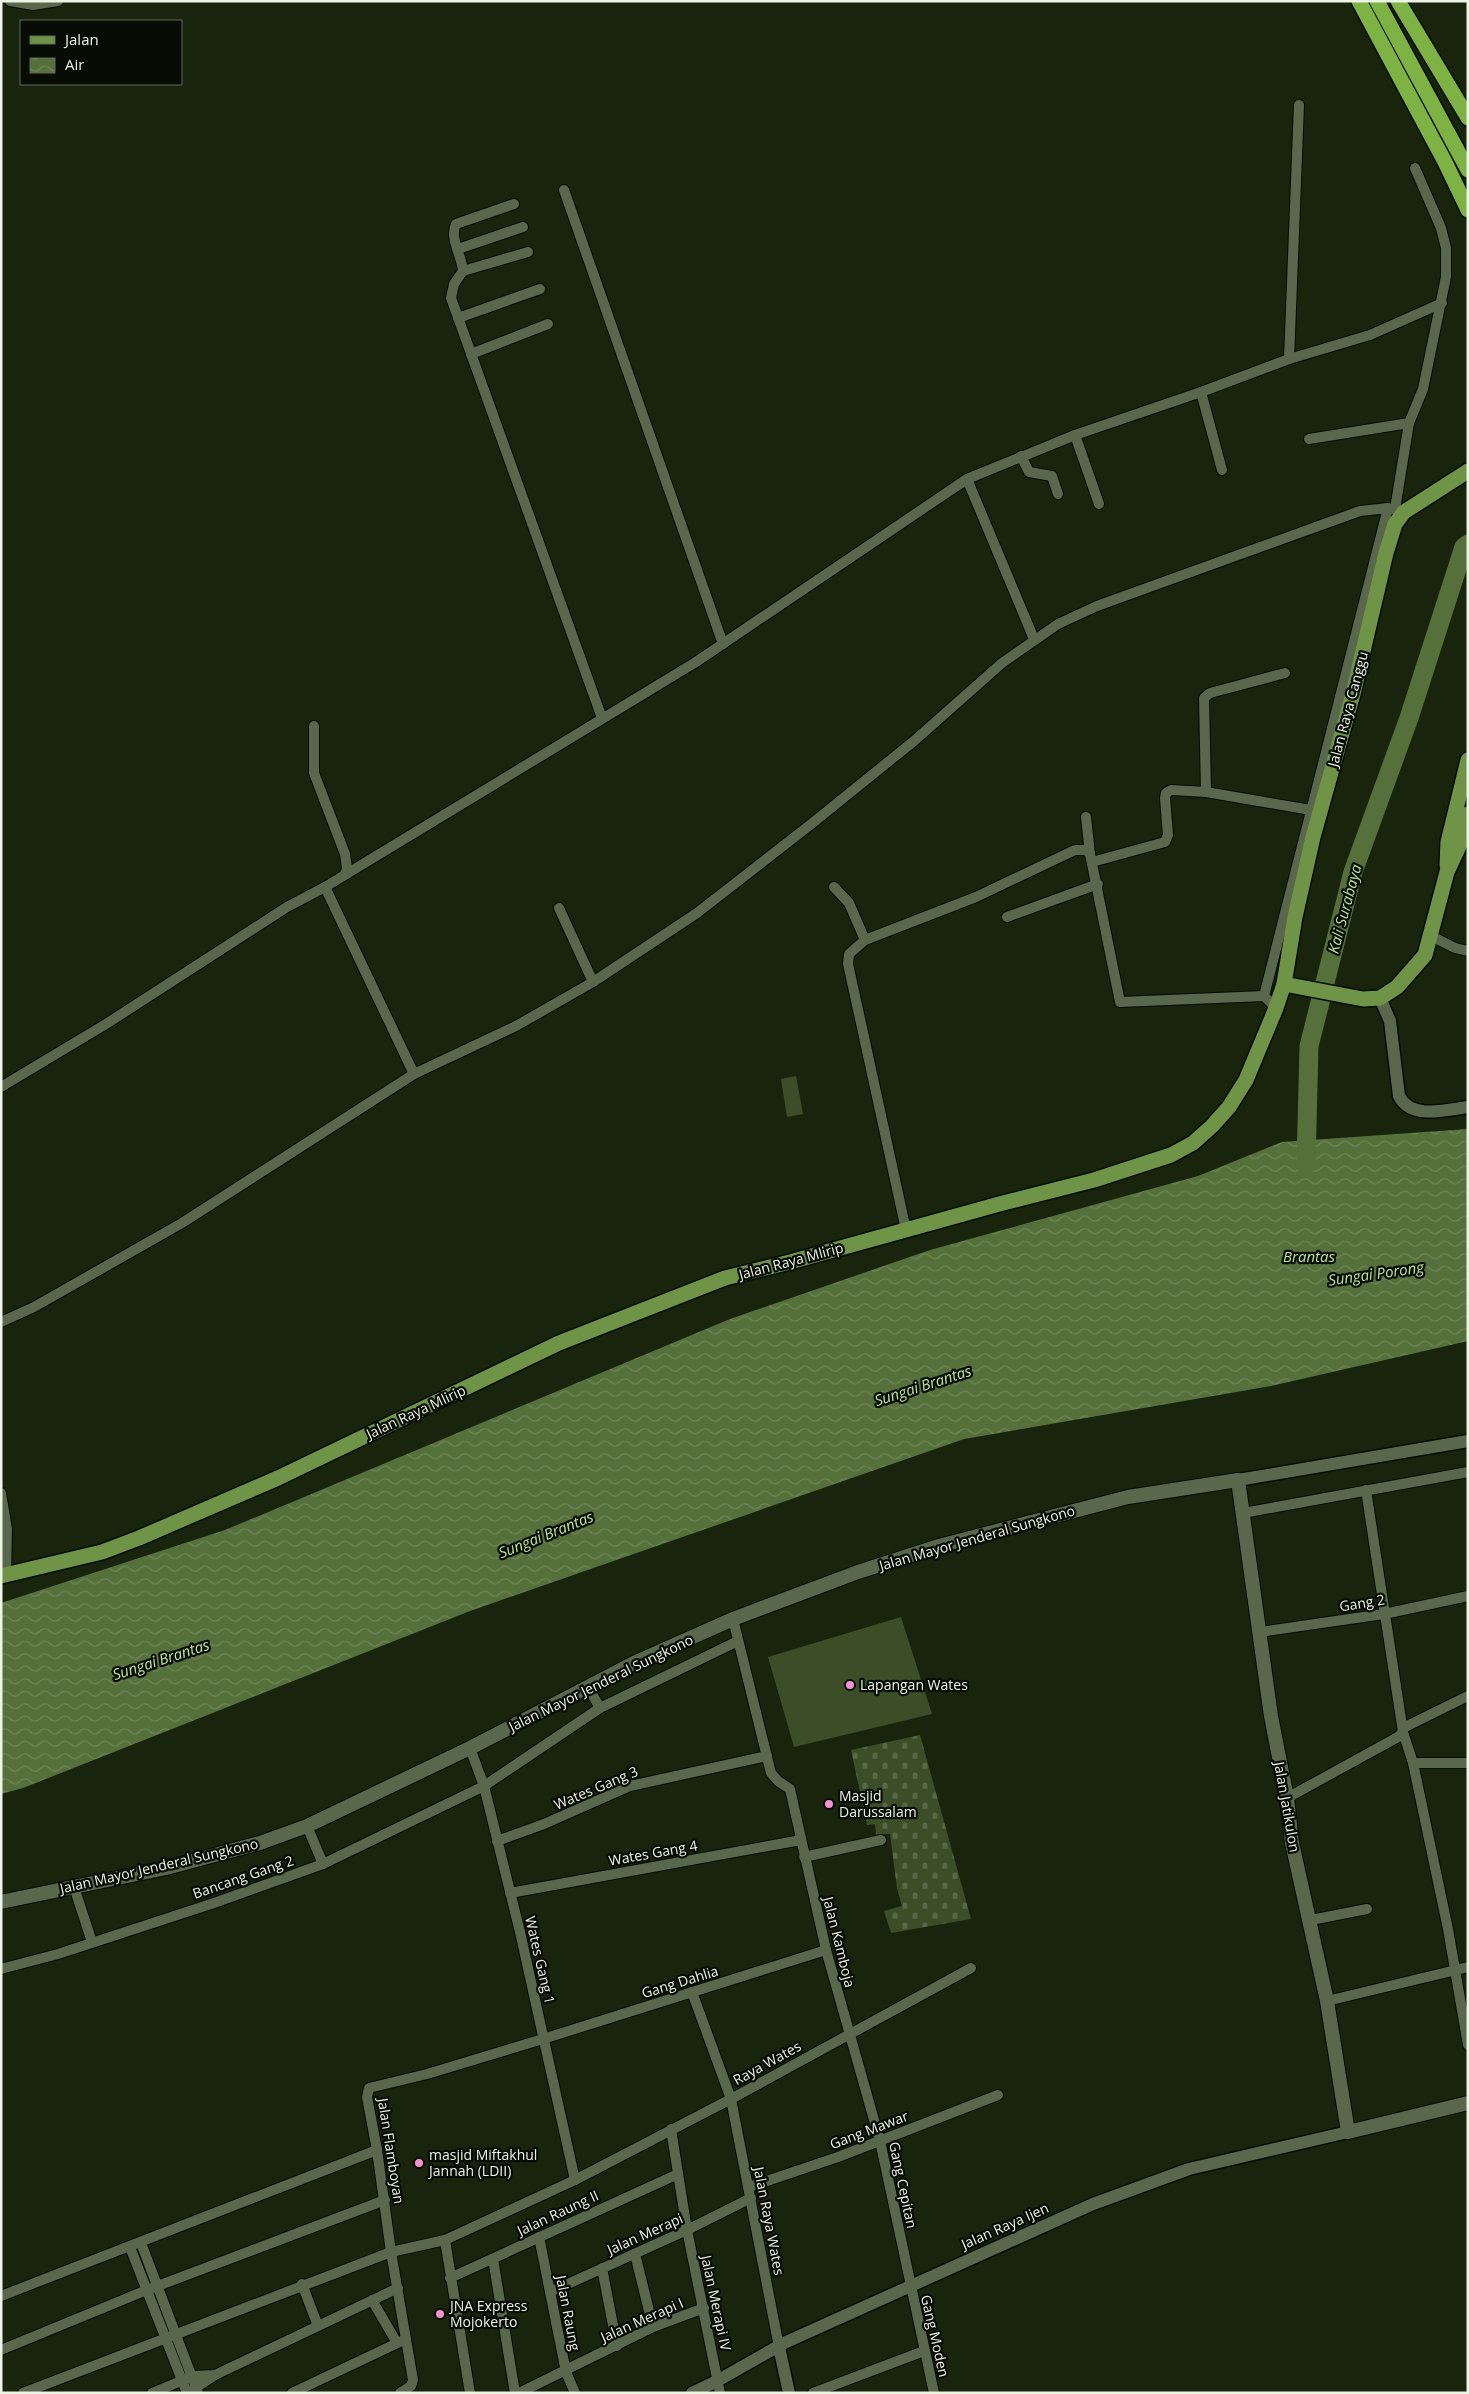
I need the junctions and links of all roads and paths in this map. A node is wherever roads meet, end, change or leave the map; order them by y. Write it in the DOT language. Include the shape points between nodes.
graph roads {
  1 [pos="58,1"];
  2 [pos="1359,1"];
  3 [pos="1377,1"];
  4 [pos="1398,1"];
  5 [pos="14,2"];
  6 [pos="1299,105"];
  7 [pos="1468,118"];
  8 [pos="1415,168"];
  9 [pos="1468,170"];
  10 [pos="564,190"];
  11 [pos="514,204"];
  12 [pos="1468,210"];
  13 [pos="523,228"];
  14 [pos="458,249"];
  15 [pos="528,252"];
  16 [pos="463,271"];
  17 [pos="540,289"];
  18 [pos="1442,303"];
  19 [pos="458,318"];
  20 [pos="548,324"];
  21 [pos="471,354"];
  22 [pos="1290,359"];
  23 [pos="1201,392"];
  24 [pos="1409,423"];
  25 [pos="1075,435"];
  26 [pos="1309,439"];
  27 [pos="1021,456"];
  28 [pos="1222,470"];
  29 [pos="1468,471"];
  30 [pos="967,479"];
  31 [pos="1058,494"];
  32 [pos="1099,504"];
  33 [pos="1395,510"];
  34 [pos="1034,639"];
  35 [pos="723,644"];
  36 [pos="1285,673"];
  37 [pos="602,718"];
  38 [pos="314,726"];
  39 [pos="1468,760"];
  40 [pos="1206,792"];
  41 [pos="1310,810"];
  42 [pos="1468,814"];
  43 [pos="1086,818"];
  44 [pos="1091,858"];
  45 [pos="1447,872"];
  46 [pos="345,875"];
  47 [pos="1098,884"];
  48 [pos="325,886"];
  49 [pos="834,887"];
  50 [pos="559,908"];
  51 [pos="1007,917"];
  52 [pos="1431,936"];
  53 [pos="865,940"];
  54 [pos="1468,952"];
  55 [pos="593,982"];
  56 [pos="1284,984"];
  57 [pos="1264,996"];
  58 [pos="1380,998"];
  59 [pos="1276,1008"];
  60 [pos="414,1074"];
  61 [pos="1,1087"];
  62 [pos="1468,1108"];
  63 [pos="906,1230"];
  64 [pos="1,1322"];
  65 [pos="1468,1441"];
  66 [pos="1468,1472"];
  67 [pos="1238,1480"];
  68 [pos="1366,1490"];
  69 [pos="1,1493"];
  70 [pos="1243,1513"];
  71 [pos="4,1576"];
  72 [pos="1468,1596"];
  73 [pos="1384,1614"];
  74 [pos="733,1619"];
  75 [pos="1260,1632"];
  76 [pos="738,1641"];
  77 [pos="588,1687"];
  78 [pos="1468,1696"];
  79 [pos="600,1708"];
  80 [pos="1403,1730"];
  81 [pos="470,1748"];
  82 [pos="767,1756"];
  83 [pos="1413,1763"];
  84 [pos="1468,1763"];
  85 [pos="484,1786"];
  86 [pos="1286,1798"];
  87 [pos="307,1826"];
  88 [pos="800,1840"];
  89 [pos="881,1840"];
  90 [pos="497,1841"];
  91 [pos="804,1857"];
  92 [pos="323,1864"];
  93 [pos="74,1887"];
  94 [pos="510,1893"];
  95 [pos="1,1902"];
  96 [pos="1367,1909"];
  97 [pos="1310,1920"];
  98 [pos="92,1942"];
  99 [pos="826,1950"];
  100 [pos="1468,1967"];
  101 [pos="972,1968"];
  102 [pos="1,1969"];
  103 [pos="1455,1970"];
  104 [pos="692,1992"];
  105 [pos="1327,2001"];
  106 [pos="850,2034"];
  107 [pos="543,2039"];
  108 [pos="1468,2044"];
  109 [pos="998,2095"];
  110 [pos="731,2100"];
  111 [pos="1468,2103"];
  112 [pos="671,2130"];
  113 [pos="1348,2132"];
  114 [pos="880,2141"];
  115 [pos="378,2150"];
  116 [pos="678,2174"];
  117 [pos="576,2180"];
  118 [pos="749,2187"];
  119 [pos="750,2198"];
  120 [pos="385,2200"];
  121 [pos="687,2230"];
  122 [pos="539,2237"];
  123 [pos="445,2240"];
  124 [pos="141,2243"];
  125 [pos="130,2247"];
  126 [pos="391,2252"];
  127 [pos="635,2254"];
  128 [pos="493,2259"];
  129 [pos="602,2268"];
  130 [pos="450,2278"];
  131 [pos="302,2284"];
  132 [pos="158,2286"];
  133 [pos="910,2286"];
  134 [pos="398,2288"];
  135 [pos="147,2290"];
  136 [pos="550,2292"];
  137 [pos="1,2296"];
  138 [pos="372,2300"];
  139 [pos="704,2308"];
  140 [pos="318,2326"];
  141 [pos="653,2327"];
  142 [pos="177,2335"];
  143 [pos="166,2339"];
  144 [pos="401,2341"];
  145 [pos="617,2346"];
  146 [pos="779,2347"];
  147 [pos="1,2350"];
  148 [pos="924,2351"];
  149 [pos="566,2372"];
  150 [pos="214,2375"];
  151 [pos="193,2376"];
  152 [pos="182,2380"];
  153 [pos="719,2387"];
  154 [pos="192,2392"];
  155 [pos="23,2393"];
  156 [pos="152,2393"];
  157 [pos="292,2393"];
  158 [pos="400,2393"];
  159 [pos="470,2393"];
  160 [pos="515,2393"];
  161 [pos="519,2393"];
  162 [pos="575,2393"];
  163 [pos="692,2393"];
  164 [pos="789,2393"];
  165 [pos="813,2393"];
  166 [pos="934,2393"];
  1 -- 5 [label="street" via="33,5"];
  2 -- 12 [label="highway"];
  3 -- 9 [label="highway"];
  4 -- 7 [label="highway"];
  6 -- 22 [label="street"];
  8 -- 18 [label="street" via="1441,228 1446,248"];
  10 -- 35 [label="street"];
  11 -- 14 [label="street" via="456,224 454,236"];
  13 -- 14 [label="street"];
  14 -- 16 [label="street"];
  15 -- 16 [label="street"];
  16 -- 19 [label="street" via="451,291"];
  17 -- 19 [label="street"];
  18 -- 22 [label="street" via="1370,335"];
  18 -- 24 [label="street" via="1424,389"];
  19 -- 21 [label="street"];
  20 -- 21 [label="street"];
  21 -- 37 [label="street"];
  22 -- 23 [label="street"];
  23 -- 25 [label="street"];
  23 -- 28 [label="street"];
  24 -- 26 [label="street"];
  24 -- 33 [label="street"];
  25 -- 27 [label="street"];
  25 -- 32 [label="street"];
  27 -- 30 [label="street"];
  27 -- 31 [label="street" via="1029,472 1052,476"];
  29 -- 33 [label="main road, Jalan Raya Canggu"];
  30 -- 34 [label="street"];
  30 -- 35 [label="street"];
  33 -- 34 [label="street" via="1360,511 1106,602"];
  33 -- 41 [label="street"];
  33 -- 56 [label="main road, Jalan Raya Canggu" via="1395,524 1353,694 1313,837"];
  34 -- 55 [label="street" via="803,831 697,913"];
  35 -- 37 [label="street"];
  36 -- 40 [label="street" via="1204,698"];
  37 -- 46 [label="street"];
  38 -- 46 [label="street" via="314,773 345,854"];
  39 -- 45 [label="main road" via="1448,842"];
  40 -- 41 [label="street"];
  40 -- 44 [label="street" via="1171,790 1166,793 1168,835 1162,844"];
  41 -- 57 [label="street"];
  42 -- 45 [label="main road" via="1460,844"];
  43 -- 44 [label="street"];
  44 -- 47 [label="street"];
  44 -- 53 [label="street" via="1086,850 1075,850 976,897"];
  45 -- 52 [label="main road"];
  46 -- 48 [label="street"];
  47 -- 51 [label="street"];
  47 -- 57 [label="street" via="1120,1002"];
  48 -- 60 [label="street"];
  48 -- 61 [label="street"];
  49 -- 53 [label="street" via="849,903"];
  50 -- 55 [label="street"];
  52 -- 54 [label="street"];
  52 -- 58 [label="main road" via="1425,955 1414,970"];
  53 -- 63 [label="street" via="851,950 848,964"];
  55 -- 60 [label="street" via="516,1026"];
  56 -- 58 [label="main road" via="1363,999"];
  56 -- 59 [label="main road, Jalan Raya Mlirip"];
  57 -- 59 [label="street"];
  58 -- 62 [label="street" via="1390,1021 1402,1103 1407,1108 1424,1112"];
  59 -- 63 [label="main road, Jalan Raya Mlirip" via="1246,1080 1229,1107 1203,1135 1182,1150 1094,1180"];
  60 -- 64 [label="street" via="182,1223 34,1307"];
  63 -- 71 [label="main road, Jalan Raya Mlirip" via="725,1278 684,1293 559,1343 278,1478 139,1538 102,1552"];
  65 -- 67 [label="street"];
  66 -- 68 [label="street"];
  67 -- 70 [label="main road, Jalan Jatikulon"];
  67 -- 74 [label="main road, Jalan Mayor Jenderal Sungkono" via="1128,1497 939,1546 858,1572"];
  68 -- 70 [label="street"];
  68 -- 73 [label="street"];
  69 -- 71 [label="street" via="7,1529"];
  70 -- 75 [label="main road, Jalan Jatikulon"];
  72 -- 73 [label="street, Gang 2"];
  73 -- 75 [label="street, Gang 2"];
  73 -- 80 [label="street"];
  74 -- 76 [label="street, Jalan Kamboja"];
  74 -- 77 [label="main road, Jalan Mayor Jenderal Sungkono"];
  75 -- 86 [label="main road, Jalan Jatikulon"];
  76 -- 79 [label="street, Bancang Gang 2"];
  76 -- 82 [label="street, Jalan Kamboja"];
  77 -- 79 [label="street"];
  77 -- 81 [label="main road, Jalan Mayor Jenderal Sungkono"];
  78 -- 80 [label="street"];
  79 -- 85 [label="street, Bancang Gang 2"];
  80 -- 83 [label="street"];
  80 -- 86 [label="street" via="1398,1737"];
  81 -- 85 [label="street, Wates Gang 1"];
  81 -- 87 [label="main road, Jalan Mayor Jenderal Sungkono"];
  82 -- 88 [label="street, Jalan Kamboja" via="771,1773 790,1789"];
  82 -- 90 [label="street, Wates Gang 3" via="630,1786"];
  83 -- 84 [label="street"];
  83 -- 103 [label="street"];
  85 -- 90 [label="street, Wates Gang 1"];
  85 -- 92 [label="street, Bancang Gang 2"];
  86 -- 97 [label="main road, Jalan Jatikulon" via="1292,1843"];
  87 -- 92 [label="street"];
  87 -- 93 [label="main road, Jalan Mayor Jenderal Sungkono" via="260,1843 166,1868"];
  88 -- 91 [label="street, Jalan Kamboja"];
  88 -- 94 [label="street, Wates Gang 4"];
  89 -- 91 [label="street"];
  90 -- 94 [label="street, Wates Gang 1"];
  91 -- 99 [label="street, Jalan Kamboja"];
  92 -- 98 [label="street, Bancang Gang 2"];
  93 -- 95 [label="main road, Jalan Mayor Jenderal Sungkono"];
  93 -- 98 [label="street"];
  94 -- 107 [label="street, Wates Gang 1"];
  96 -- 97 [label="street"];
  97 -- 105 [label="main road, Jalan Jatikulon"];
  98 -- 102 [label="street, Bancang Gang 2"];
  99 -- 104 [label="street, Gang Dahlia"];
  99 -- 106 [label="street, Jalan Kamboja"];
  100 -- 103 [label="street"];
  101 -- 106 [label="street, Raya Wates"];
  103 -- 105 [label="street"];
  103 -- 108 [label="street"];
  104 -- 107 [label="street, Gang Dahlia"];
  104 -- 110 [label="street, Jalan Raya Wates"];
  105 -- 113 [label="main road, Jalan Jatikulon"];
  106 -- 110 [label="street, Raya Wates"];
  106 -- 114 [label="street, Gang Cepitan"];
  107 -- 115 [label="street, Jalan Flamboyan" via="369,2088 367,2097"];
  107 -- 117 [label="street, Wates Gang 1"];
  109 -- 114 [label="street, Gang Mawar"];
  110 -- 112 [label="street, Raya Wates"];
  110 -- 118 [label="street, Jalan Raya Wates"];
  111 -- 113 [label="main road"];
  112 -- 116 [label="street, Jalan Merapi IV"];
  112 -- 117 [label="street, Raya Wates"];
  113 -- 133 [label="street, Jalan Raya Ijen" via="1172,2174 1093,2204"];
  114 -- 118 [label="street, Gang Mawar"];
  114 -- 133 [label="street, Gang Cepitan"];
  115 -- 120 [label="street, Jalan Flamboyan"];
  115 -- 124 [label="street"];
  116 -- 121 [label="street, Jalan Merapi IV"];
  116 -- 122 [label="street, Jalan Raung II"];
  117 -- 123 [label="street, Raya Wates"];
  118 -- 119 [label="street, Jalan Raya Wates"];
  119 -- 121 [label="street, Jalan Merapi"];
  119 -- 146 [label="street, Jalan Raya Wates"];
  120 -- 126 [label="street, Jalan Flamboyan"];
  120 -- 132 [label="street"];
  121 -- 127 [label="street, Jalan Merapi"];
  121 -- 139 [label="street, Jalan Merapi IV"];
  122 -- 128 [label="street, Jalan Raung II"];
  122 -- 136 [label="street, Jalan Raung"];
  123 -- 126 [label="street, Raya Wates"];
  123 -- 130 [label="street"];
  124 -- 125 [label="street"];
  124 -- 132 [label="street"];
  125 -- 135 [label="street"];
  125 -- 137 [label="street"];
  126 -- 131 [label="street, Raya Wates"];
  126 -- 134 [label="street, Jalan Flamboyan"];
  127 -- 129 [label="street, Jalan Merapi"];
  127 -- 141 [label="street"];
  128 -- 130 [label="street, Jalan Raung II"];
  128 -- 160 [label="street"];
  129 -- 136 [label="street, Jalan Merapi"];
  129 -- 145 [label="street"];
  130 -- 159 [label="street"];
  131 -- 140 [label="street"];
  131 -- 142 [label="street, Raya Wates"];
  132 -- 135 [label="street"];
  132 -- 142 [label="street"];
  133 -- 146 [label="street, Jalan Raya Ijen"];
  133 -- 148 [label="street, Gang Moden"];
  134 -- 138 [label="street"];
  134 -- 144 [label="street, Jalan Flamboyan"];
  135 -- 143 [label="street"];
  135 -- 147 [label="street"];
  136 -- 149 [label="street, Jalan Raung"];
  138 -- 140 [label="street"];
  138 -- 144 [label="street"];
  139 -- 141 [label="street, Jalan Merapi I"];
  139 -- 153 [label="street, Jalan Merapi IV"];
  140 -- 150 [label="street"];
  141 -- 145 [label="street, Jalan Merapi I"];
  142 -- 143 [label="street, Raya Wates"];
  142 -- 151 [label="street"];
  143 -- 152 [label="street"];
  143 -- 155 [label="street, Raya Wates"];
  144 -- 157 [label="street"];
  144 -- 158 [label="street, Jalan Flamboyan" via="413,2380 411,2386"];
  145 -- 149 [label="street, Jalan Merapi I"];
  146 -- 153 [label="street, Jalan Raya Ijen"];
  146 -- 164 [label="street"];
  148 -- 165 [label="street"];
  148 -- 166 [label="street, Gang Moden"];
  149 -- 161 [label="street, Jalan Merapi I"];
  149 -- 162 [label="street, Jalan Raung"];
  150 -- 151 [label="street"];
  150 -- 154 [label="street"];
  151 -- 152 [label="street"];
  151 -- 154 [label="street"];
  152 -- 154 [label="street"];
  152 -- 156 [label="street"];
  153 -- 163 [label="street, Jalan Raya Ijen"];
}
